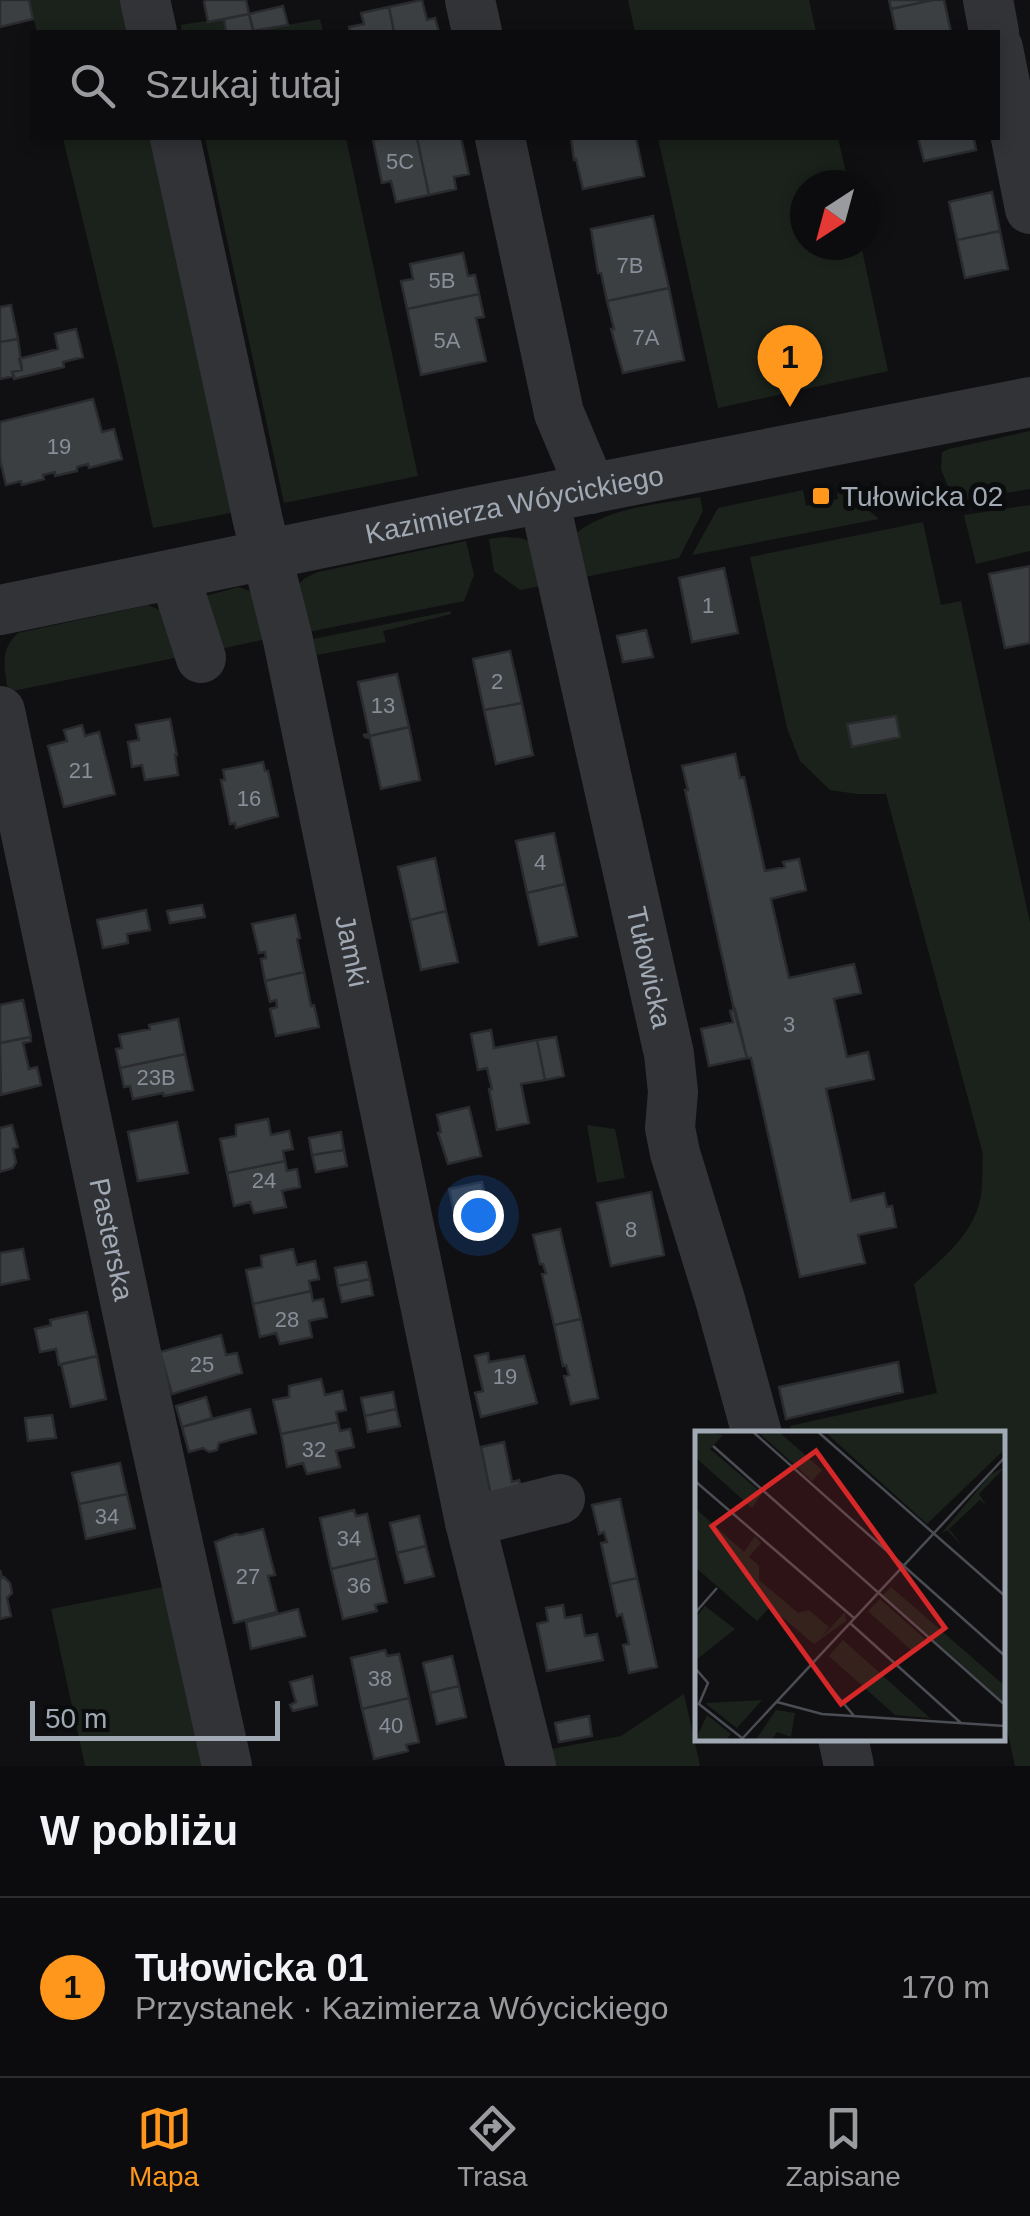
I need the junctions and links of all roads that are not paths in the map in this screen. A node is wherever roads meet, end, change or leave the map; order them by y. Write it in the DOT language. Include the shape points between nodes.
graph roads {
  1 [pos="145,0"];
  2 [pos="470,0"];
  3 [pos="496,0"];
  4 [pos="988,0"];
  5 [pos="152,30"];
  6 [pos="477,30"];
  7 [pos="503,30"];
  8 [pos="994,30"];
  9 [pos="1000,58"];
  10 [pos="175,140"];
  11 [pos="500,140"];
  12 [pos="524,140"];
  13 [pos="1030,209"];
  14 [pos="1030,402"];
  15 [pos="568,494"];
  16 [pos="266,556"];
  17 [pos="174,574"];
  18 [pos="0,610"];
  19 [pos="201,658"];
  20 [pos="0,711"];
  21 [pos="756,1431"];
  22 [pos="560,1500"];
  23 [pos="470,1522"];
  24 [pos="844,1741"];
  25 [pos="227,1766"];
  26 [pos="530,1766"];
  27 [pos="849,1766"];
  1 -- 5 [label="street"];
  2 -- 6 [label="street"];
  3 -- 7 [label="street"];
  4 -- 8 [label="street"];
  9 -- 13 [label="street"];
  10 -- 16 [label="street, Jamki"];
  11 -- 15 [label="street" via="559,413"];
  12 -- 15 [label="street" via="581,406"];
  14 -- 15 [label="street, Kazimierza Wóycickiego"];
  15 -- 16 [label="street, Kazimierza Wóycickiego"];
  15 -- 21 [label="street, Tułowicka" via="669,1054 675,1153"];
  16 -- 17 [label="street, Kazimierza Wóycickiego"];
  16 -- 23 [label="street, Jamki"];
  17 -- 18 [label="street, Kazimierza Wóycickiego"];
  17 -- 19 [label="street"];
  20 -- 25 [label="street, Pasterska"];
  22 -- 23 [label="street"];
  23 -- 26 [label="street, Jamki"];
  24 -- 27 [label="street"];
}
